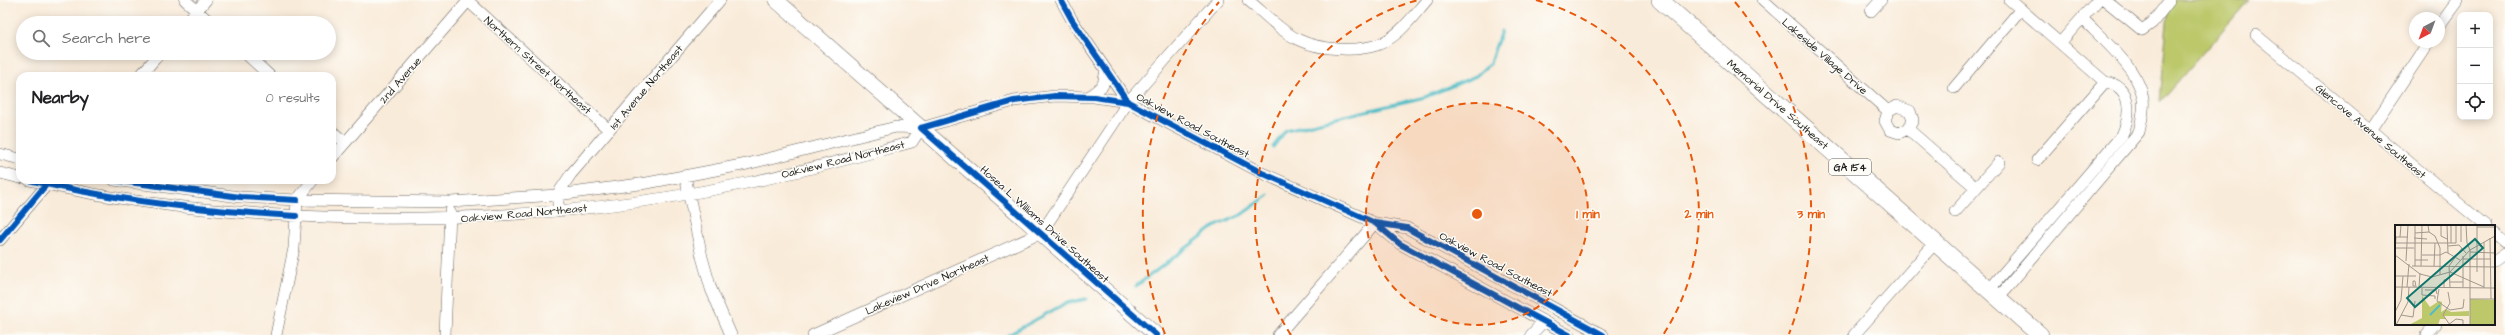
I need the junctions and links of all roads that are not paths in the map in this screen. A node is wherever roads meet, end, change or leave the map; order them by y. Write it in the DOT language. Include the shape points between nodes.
graph roads {
  1 [pos="185,0"];
  2 [pos="206,0"];
  3 [pos="468,0"];
  4 [pos="720,0"];
  5 [pos="776,0"];
  6 [pos="1061,0"];
  7 [pos="1218,0"];
  8 [pos="1248,0"];
  9 [pos="1427,0"];
  10 [pos="1660,0"];
  11 [pos="1763,0"];
  12 [pos="1881,0"];
  13 [pos="2010,0"];
  14 [pos="2098,0"];
  15 [pos="2105,0"];
  16 [pos="2170,0"];
  17 [pos="2458,0"];
  18 [pos="2021,9"];
  19 [pos="197,11"];
  20 [pos="1872,11"];
  21 [pos="192,16"];
  22 [pos="203,16"];
  23 [pos="2082,18"];
  24 [pos="2445,18"];
  25 [pos="2256,35"];
  26 [pos="2060,43"];
  27 [pos="2424,48"];
  28 [pos="154,60"];
  29 [pos="253,60"];
  30 [pos="1106,70"];
  31 [pos="143,72"];
  32 [pos="266,72"];
  33 [pos="2135,81"];
  34 [pos="2105,82"];
  35 [pos="1954,88"];
  36 [pos="2122,90"];
  37 [pos="1089,97"];
  38 [pos="1128,102"];
  39 [pos="1888,111"];
  40 [pos="921,128"];
  41 [pos="1908,129"];
  42 [pos="2370,129"];
  43 [pos="609,130"];
  44 [pos="336,135"];
  45 [pos="345,143"];
  46 [pos="336,153"];
  47 [pos="0,154"];
  48 [pos="16,158"];
  49 [pos="2037,160"];
  50 [pos="1998,162"];
  51 [pos="0,173"];
  52 [pos="685,176"];
  53 [pos="16,177"];
  54 [pos="47,184"];
  55 [pos="58,184"];
  56 [pos="144,184"];
  57 [pos="309,184"];
  58 [pos="1976,188"];
  59 [pos="688,193"];
  60 [pos="557,195"];
  61 [pos="297,200"];
  62 [pos="451,202"];
  63 [pos="559,211"];
  64 [pos="1954,212"];
  65 [pos="296,216"];
  66 [pos="450,219"];
  67 [pos="1375,223"];
  68 [pos="2485,225"];
  69 [pos="1041,233"];
  70 [pos="2495,233"];
  71 [pos="0,240"];
  72 [pos="1936,242"];
  73 [pos="2505,242"];
  74 [pos="2505,254"];
  75 [pos="2495,261"];
  76 [pos="1994,294"];
  77 [pos="1544,321"];
  78 [pos="2435,325"];
  79 [pos="276,335"];
  80 [pos="445,335"];
  81 [pos="731,335"];
  82 [pos="813,335"];
  83 [pos="1156,335"];
  84 [pos="1278,335"];
  85 [pos="1532,335"];
  86 [pos="1569,335"];
  87 [pos="1603,335"];
  88 [pos="1854,335"];
  89 [pos="2040,335"];
  90 [pos="2426,335"];
  1 -- 19 [label="street"];
  2 -- 19 [label="street"];
  3 -- 43 [label="street, Northern Street Northeast"];
  3 -- 45 [label="street, 2nd Avenue"];
  4 -- 43 [label="street, 1st Avenue Northeast"];
  5 -- 40 [label="street, Hosea L Williams Drive Southeast"];
  6 -- 30 [label="street"];
  7 -- 38 [label="street"];
  8 -- 9 [label="street" via="1298,40 1315,45 1354,48 1378,45 1393,36"];
  10 -- 72 [label="main road, Memorial Drive Southeast / GA 154"];
  11 -- 39 [label="street, Lakeside Village Drive"];
  12 -- 20 [label="street"];
  13 -- 18 [label="street"];
  14 -- 23 [label="street"];
  15 -- 16 [label="street" via="2142,30 2152,23"];
  17 -- 24 [label="street"];
  18 -- 26 [label="street"];
  18 -- 35 [label="street"];
  19 -- 21 [label="street"];
  19 -- 22 [label="street"];
  23 -- 26 [label="street"];
  23 -- 33 [label="street" via="2118,54"];
  25 -- 42 [label="street, Glencove Avenue Southeast"];
  26 -- 34 [label="street"];
  27 -- 42 [label="street"];
  28 -- 31 [label="street"];
  29 -- 32 [label="street"];
  30 -- 37 [label="street" via="1103,85"];
  30 -- 38 [label="street"];
  33 -- 36 [label="street"];
  33 -- 76 [label="street" via="2143,98 2139,132"];
  34 -- 36 [label="street" via="2112,83"];
  34 -- 49 [label="street"];
  36 -- 76 [label="street" via="2129,111 2122,135"];
  37 -- 38 [label="street, Oakview Road Southeast"];
  37 -- 40 [label="street, Oakview Road Southeast" via="1056,96 1014,101"];
  38 -- 67 [label="street, Oakview Road Southeast" via="1262,172"];
  38 -- 69 [label="street"];
  39 -- 41 [label="street" via="1885,121 1890,130 1899,133"];
  39 -- 41 [label="street" via="1897,106 1910,111 1913,120"];
  40 -- 52 [label="street, Oakview Road Northeast" via="896,126 747,164"];
  40 -- 59 [label="street, Oakview Road Northeast" via="910,142 751,182"];
  40 -- 69 [label="street, Hosea L Williams Drive Southeast"];
  41 -- 58 [label="street"];
  42 -- 68 [label="street, Glencove Avenue Southeast"];
  43 -- 60 [label="street, 1st Avenue Northeast" via="571,174"];
  44 -- 45 [label="street"];
  45 -- 46 [label="street, 2nd Avenue"];
  47 -- 48 [label="street"];
  50 -- 58 [label="street"];
  51 -- 53 [label="street"];
  52 -- 59 [label="street"];
  52 -- 60 [label="street, Oakview Road Northeast"];
  54 -- 71 [label="street"];
  55 -- 65 [label="street, Oakview Road Northeast" via="136,201 239,213"];
  56 -- 61 [label="street, Oakview Road Northeast" via="240,197"];
  57 -- 61 [label="street"];
  58 -- 64 [label="street"];
  59 -- 63 [label="street, Oakview Road Northeast"];
  59 -- 81 [label="street" via="709,282"];
  60 -- 62 [label="street, Oakview Road Northeast"];
  60 -- 63 [label="street"];
  61 -- 62 [label="street, Oakview Road Northeast"];
  61 -- 65 [label="street"];
  62 -- 66 [label="street"];
  63 -- 66 [label="street, Oakview Road Northeast"];
  65 -- 66 [label="street, Oakview Road Northeast"];
  65 -- 79 [label="street" via="294,248"];
  66 -- 80 [label="street"];
  67 -- 77 [label="street, Oakview Road Southeast" via="1400,244"];
  67 -- 84 [label="street"];
  67 -- 87 [label="street, Oakview Road Southeast" via="1407,228"];
  69 -- 82 [label="street, Lakeview Drive Northeast"];
  69 -- 83 [label="street, Hosea L Williams Drive Southeast"];
  70 -- 73 [label="street"];
  72 -- 76 [label="main road, Memorial Drive Southeast / GA 154"];
  72 -- 88 [label="street"];
  74 -- 75 [label="street"];
  76 -- 89 [label="main road, Memorial Drive Southeast / GA 154"];
  77 -- 85 [label="street"];
  77 -- 86 [label="street, Oakview Road Southeast"];
  78 -- 90 [label="street"];
}
